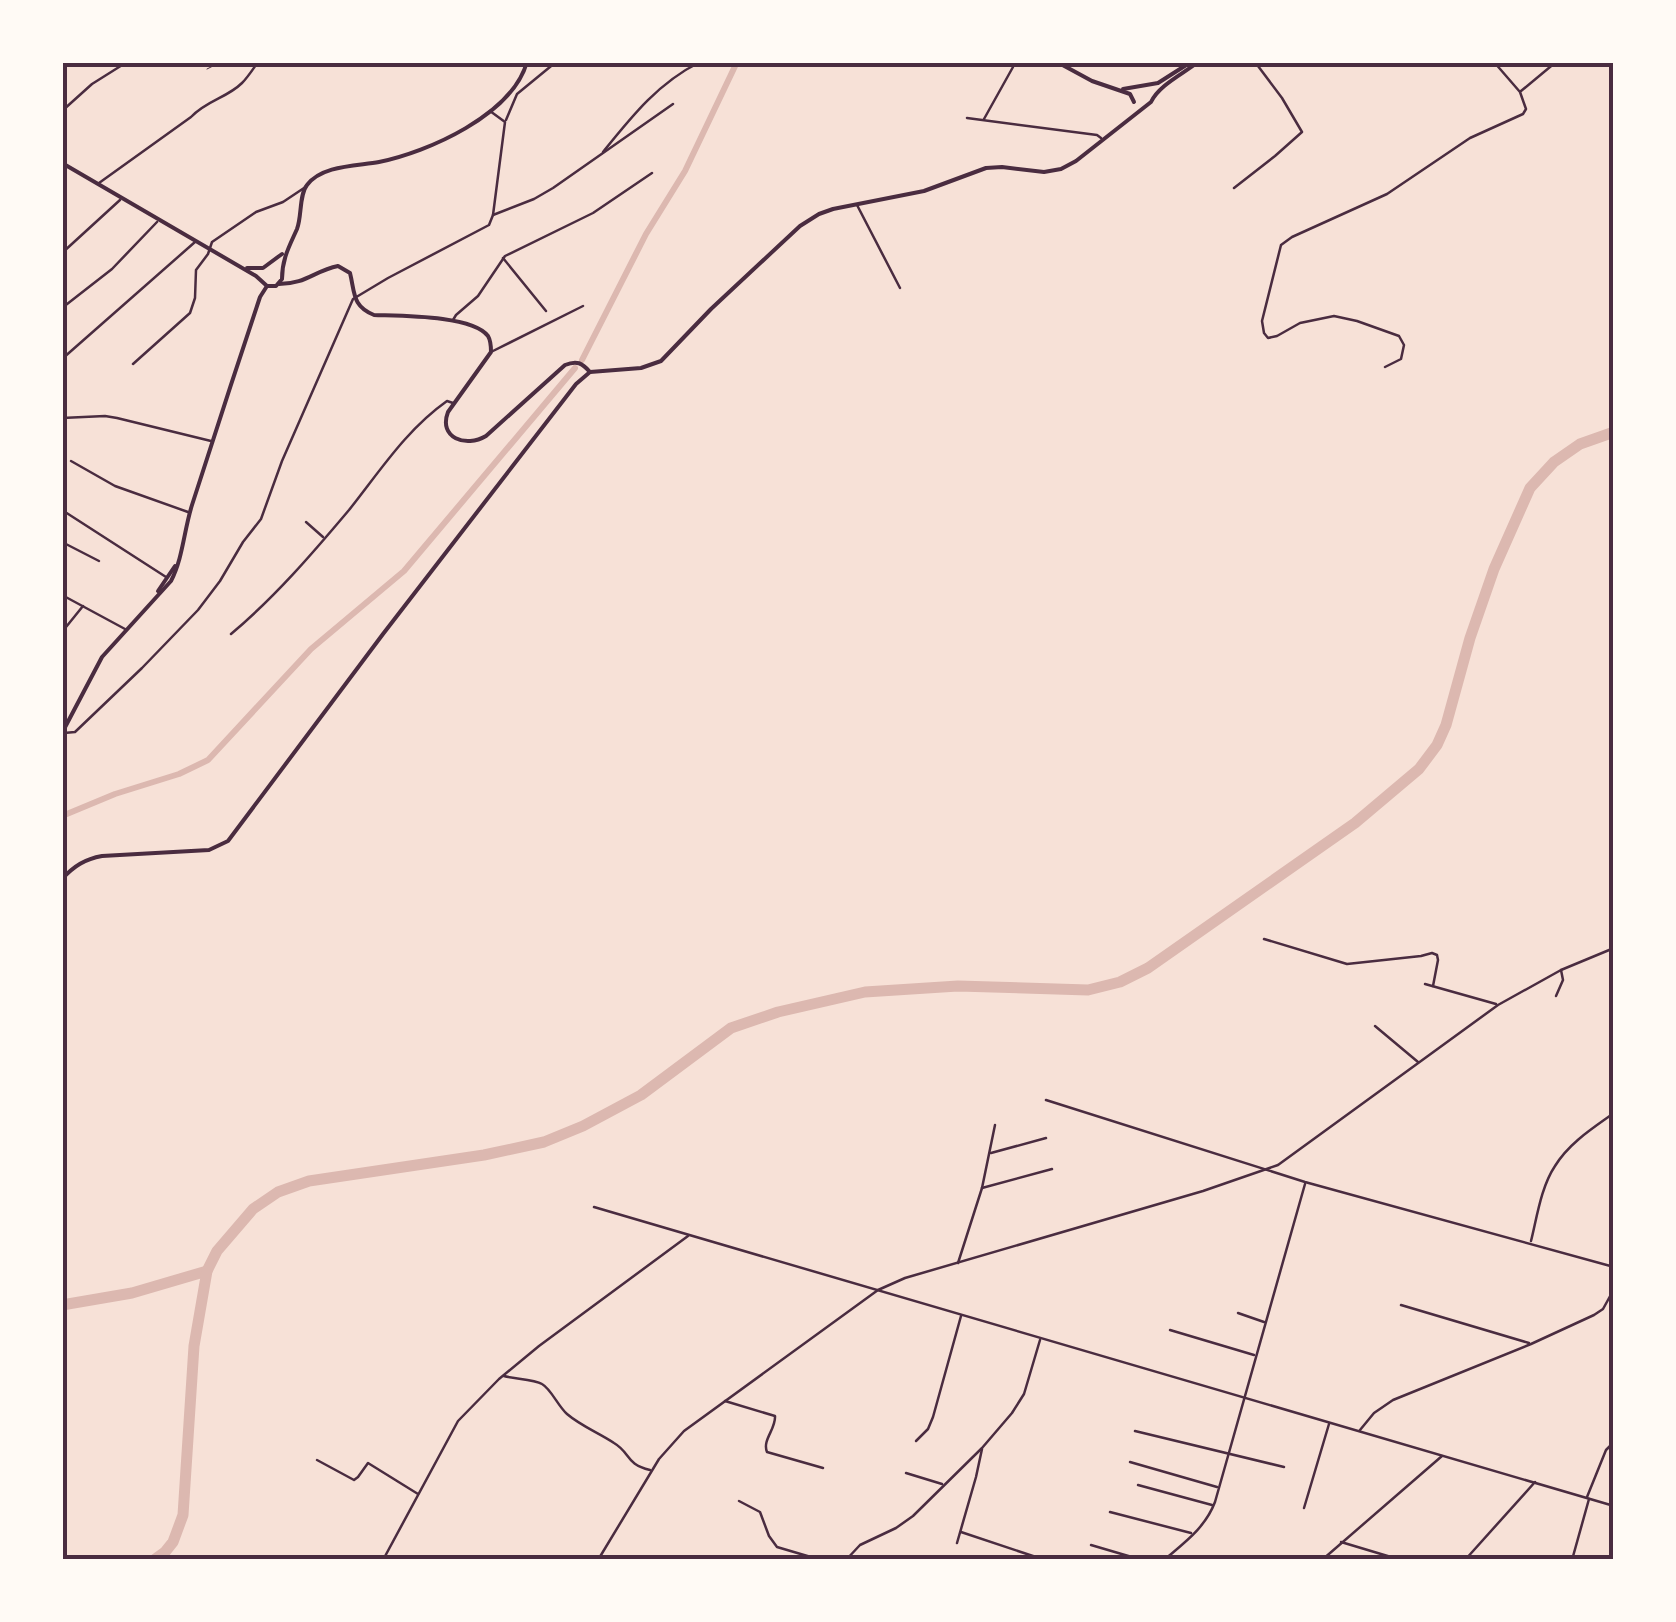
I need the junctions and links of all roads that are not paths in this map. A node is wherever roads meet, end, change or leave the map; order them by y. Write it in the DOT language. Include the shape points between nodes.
graph roads {
  1 [pos="127,62"];
  2 [pos="258,62"];
  3 [pos="526,62"];
  4 [pos="556,62"];
  5 [pos="700,62"];
  6 [pos="1057,62"];
  7 [pos="1190,62"];
  8 [pos="1198,62"];
  9 [pos="1255,62"];
  10 [pos="1494,62"];
  11 [pos="1556,62"];
  12 [pos="1014,66"];
  13 [pos="1148,86"];
  14 [pos="1135,87"];
  15 [pos="1119,89"];
  16 [pos="1520,92"];
  17 [pos="1132,96"];
  18 [pos="1153,96"];
  19 [pos="1134,102"];
  20 [pos="673,104"];
  21 [pos="1144,106"];
  22 [pos="62,111"];
  23 [pos="490,111"];
  24 [pos="1131,116"];
  25 [pos="968,118"];
  26 [pos="983,120"];
  27 [pos="505,122"];
  28 [pos="1102,139"];
  29 [pos="600,156"];
  30 [pos="62,163"];
  31 [pos="652,172"];
  32 [pos="98,184"];
  33 [pos="305,187"];
  34 [pos="1234,188"];
  35 [pos="122,198"];
  36 [pos="856,204"];
  37 [pos="494,215"];
  38 [pos="159,219"];
  39 [pos="196,241"];
  40 [pos="211,249"];
  41 [pos="286,250"];
  42 [pos="62,253"];
  43 [pos="503,258"];
  44 [pos="271,264"];
  45 [pos="242,268"];
  46 [pos="263,268"];
  47 [pos="281,269"];
  48 [pos="283,276"];
  49 [pos="260,278"];
  50 [pos="296,283"];
  51 [pos="279,284"];
  52 [pos="267,286"];
  53 [pos="900,288"];
  54 [pos="354,299"];
  55 [pos="584,306"];
  56 [pos="62,308"];
  57 [pos="546,310"];
  58 [pos="453,320"];
  59 [pos="491,352"];
  60 [pos="62,359"];
  61 [pos="133,364"];
  62 [pos="1385,366"];
  63 [pos="590,372"];
  64 [pos="454,404"];
  65 [pos="62,418"];
  66 [pos="212,441"];
  67 [pos="72,462"];
  68 [pos="62,510"];
  69 [pos="190,513"];
  70 [pos="306,522"];
  71 [pos="324,538"];
  72 [pos="62,542"];
  73 [pos="100,561"];
  74 [pos="169,580"];
  75 [pos="62,595"];
  76 [pos="84,605"];
  77 [pos="125,630"];
  78 [pos="62,632"];
  79 [pos="231,634"];
  80 [pos="63,731"];
  81 [pos="62,880"];
  82 [pos="1264,939"];
  83 [pos="1614,948"];
  84 [pos="1561,970"];
  85 [pos="1425,984"];
  86 [pos="1433,986"];
  87 [pos="1556,996"];
  88 [pos="1498,1004"];
  89 [pos="1375,1026"];
  90 [pos="1419,1062"];
  91 [pos="1046,1100"];
  92 [pos="1614,1112"];
  93 [pos="995,1125"];
  94 [pos="1046,1138"];
  95 [pos="990,1153"];
  96 [pos="1052,1169"];
  97 [pos="1267,1170"];
  98 [pos="1305,1182"];
  99 [pos="982,1188"];
  100 [pos="594,1207"];
  101 [pos="689,1235"];
  102 [pos="1530,1243"];
  103 [pos="958,1263"];
  104 [pos="1614,1268"];
  105 [pos="1614,1289"];
  106 [pos="878,1290"];
  107 [pos="1401,1305"];
  108 [pos="1238,1313"];
  109 [pos="962,1315"];
  110 [pos="1265,1322"];
  111 [pos="1170,1330"];
  112 [pos="1040,1338"];
  113 [pos="1532,1344"];
  114 [pos="1256,1356"];
  115 [pos="503,1376"];
  116 [pos="1244,1397"];
  117 [pos="724,1401"];
  118 [pos="1330,1422"];
  119 [pos="1135,1431"];
  120 [pos="1359,1431"];
  121 [pos="916,1442"];
  122 [pos="1614,1442"];
  123 [pos="982,1448"];
  124 [pos="1229,1453"];
  125 [pos="1443,1455"];
  126 [pos="317,1460"];
  127 [pos="1130,1462"];
  128 [pos="1284,1467"];
  129 [pos="824,1468"];
  130 [pos="652,1470"];
  131 [pos="906,1473"];
  132 [pos="1535,1482"];
  133 [pos="944,1484"];
  134 [pos="1138,1485"];
  135 [pos="1219,1487"];
  136 [pos="418,1494"];
  137 [pos="1588,1498"];
  138 [pos="739,1500"];
  139 [pos="1214,1506"];
  140 [pos="1614,1506"];
  141 [pos="1304,1508"];
  142 [pos="1110,1512"];
  143 [pos="960,1532"];
  144 [pos="1194,1534"];
  145 [pos="1340,1542"];
  146 [pos="956,1543"];
  147 [pos="1092,1545"];
  148 [pos="382,1560"];
  149 [pos="598,1560"];
  150 [pos="821,1560"];
  151 [pos="846,1560"];
  152 [pos="1045,1560"];
  153 [pos="1142,1560"];
  154 [pos="1164,1560"];
  155 [pos="1322,1560"];
  156 [pos="1401,1560"];
  157 [pos="1466,1560"];
  158 [pos="1572,1560"];
  1 -- 22 [label="street"];
  2 -- 32 [label="street" via="242,83"];
  3 -- 23 [label="main road"];
  4 -- 27 [label="street" via="517,94"];
  5 -- 29 [label="street" via="638,107"];
  6 -- 15 [label="main road"];
  7 -- 13 [label="main road"];
  8 -- 18 [label="main road"];
  9 -- 34 [label="street" via="1302,132"];
  10 -- 16 [label="street"];
  11 -- 16 [label="street"];
  12 -- 26 [label="street"];
  13 -- 14 [label="main road"];
  13 -- 18 [label="main road"];
  14 -- 15 [label="main road"];
  14 -- 17 [label="main road"];
  15 -- 17 [label="main road"];
  16 -- 62 [label="street" via="1524,114 1281,246 1262,321 1268,338 1311,320 1357,321 1404,344 1401,359"];
  17 -- 19 [label="main road"];
  18 -- 21 [label="main road"];
  19 -- 21 [label="main road"];
  19 -- 24 [label="main road"];
  20 -- 29 [label="street"];
  21 -- 24 [label="main road"];
  23 -- 27 [label="street"];
  23 -- 33 [label="main road" via="428,147 330,170"];
  24 -- 28 [label="main road"];
  25 -- 26 [label="street"];
  26 -- 28 [label="street"];
  27 -- 37 [label="street"];
  28 -- 36 [label="main road" via="1054,171 986,168 924,191"];
  29 -- 37 [label="street" via="544,194"];
  30 -- 32 [label="main road"];
  31 -- 43 [label="street" via="593,213"];
  32 -- 35 [label="main road"];
  33 -- 40 [label="street" via="249,216"];
  33 -- 41 [label="main road"];
  35 -- 38 [label="main road"];
  35 -- 42 [label="street"];
  36 -- 53 [label="street"];
  36 -- 63 [label="main road" via="800,226 661,362"];
  37 -- 54 [label="street" via="486,228"];
  38 -- 39 [label="main road"];
  38 -- 56 [label="street"];
  39 -- 40 [label="main road"];
  39 -- 60 [label="street"];
  40 -- 45 [label="main road"];
  40 -- 61 [label="street" via="196,270 190,313"];
  41 -- 44 [label="main road"];
  41 -- 47 [label="main road"];
  43 -- 57 [label="street"];
  43 -- 58 [label="street"];
  44 -- 46 [label="main road"];
  44 -- 47 [label="main road"];
  45 -- 46 [label="main road"];
  45 -- 49 [label="main road"];
  46 -- 49 [label="main road"];
  47 -- 48 [label="main road"];
  48 -- 50 [label="main road"];
  48 -- 51 [label="main road"];
  49 -- 52 [label="main road"];
  50 -- 51 [label="main road"];
  50 -- 54 [label="main road" via="344,268"];
  51 -- 52 [label="main road"];
  52 -- 66 [label="main road"];
  54 -- 58 [label="main road" via="374,315"];
  54 -- 80 [label="street" via="260,518 220,581 142,668 75,732"];
  55 -- 59 [label="street"];
  58 -- 59 [label="main road" via="482,331"];
  59 -- 64 [label="main road"];
  63 -- 64 [label="main road" via="582,363 565,365 475,442 446,428"];
  63 -- 81 [label="main road" via="228,841 209,850 86,859"];
  64 -- 71 [label="street" via="447,400 415,426"];
  65 -- 66 [label="street" via="117,418"];
  66 -- 69 [label="main road"];
  67 -- 69 [label="street"];
  68 -- 74 [label="street"];
  69 -- 74 [label="main road"];
  70 -- 71 [label="street"];
  71 -- 79 [label="street"];
  72 -- 73 [label="street"];
  74 -- 77 [label="main road"];
  75 -- 76 [label="street"];
  76 -- 77 [label="street"];
  76 -- 78 [label="street"];
  77 -- 80 [label="main road" via="102,657"];
  82 -- 86 [label="street" via="1347,964 1432,953 1438,960"];
  83 -- 84 [label="street"];
  84 -- 87 [label="street"];
  84 -- 88 [label="street"];
  85 -- 86 [label="street"];
  86 -- 88 [label="street"];
  88 -- 90 [label="street"];
  89 -- 90 [label="street"];
  90 -- 97 [label="street"];
  91 -- 97 [label="street"];
  92 -- 102 [label="street" via="1553,1167"];
  93 -- 95 [label="street"];
  94 -- 95 [label="street"];
  95 -- 99 [label="street"];
  96 -- 99 [label="street"];
  97 -- 98 [label="street"];
  97 -- 103 [label="street"];
  98 -- 102 [label="street"];
  98 -- 110 [label="street"];
  99 -- 103 [label="street"];
  100 -- 101 [label="street"];
  101 -- 106 [label="street"];
  101 -- 115 [label="street"];
  102 -- 104 [label="street"];
  103 -- 106 [label="street"];
  105 -- 113 [label="street" via="1594,1315"];
  106 -- 109 [label="street"];
  106 -- 117 [label="street"];
  107 -- 113 [label="street"];
  108 -- 110 [label="street"];
  109 -- 112 [label="street"];
  109 -- 121 [label="street" via="933,1417"];
  110 -- 114 [label="street"];
  111 -- 114 [label="street"];
  112 -- 116 [label="street"];
  112 -- 123 [label="street" via="1024,1394"];
  113 -- 120 [label="street" via="1393,1400"];
  114 -- 116 [label="street"];
  115 -- 130 [label="street" via="546,1386 566,1413 622,1448 632,1464"];
  115 -- 136 [label="street" via="458,1420"];
  116 -- 118 [label="street"];
  116 -- 124 [label="street"];
  117 -- 129 [label="street" via="774,1415 767,1452"];
  117 -- 130 [label="street" via="684,1431"];
  118 -- 120 [label="street"];
  118 -- 141 [label="street"];
  119 -- 124 [label="street"];
  120 -- 125 [label="street"];
  122 -- 137 [label="street"];
  123 -- 133 [label="street"];
  123 -- 143 [label="street"];
  124 -- 128 [label="street"];
  124 -- 135 [label="street"];
  125 -- 132 [label="street"];
  125 -- 145 [label="street"];
  126 -- 136 [label="street" via="354,1480 368,1463"];
  127 -- 135 [label="street"];
  130 -- 149 [label="street"];
  131 -- 133 [label="street"];
  132 -- 137 [label="street"];
  132 -- 157 [label="street"];
  133 -- 151 [label="street" via="913,1516"];
  134 -- 139 [label="street"];
  135 -- 139 [label="street"];
  136 -- 148 [label="street"];
  137 -- 140 [label="street"];
  137 -- 158 [label="street"];
  138 -- 150 [label="street" via="760,1512 777,1547"];
  139 -- 144 [label="street"];
  142 -- 144 [label="street"];
  143 -- 146 [label="street"];
  143 -- 152 [label="street"];
  144 -- 154 [label="street"];
  145 -- 155 [label="street"];
  145 -- 156 [label="street"];
  147 -- 153 [label="street"];
}
